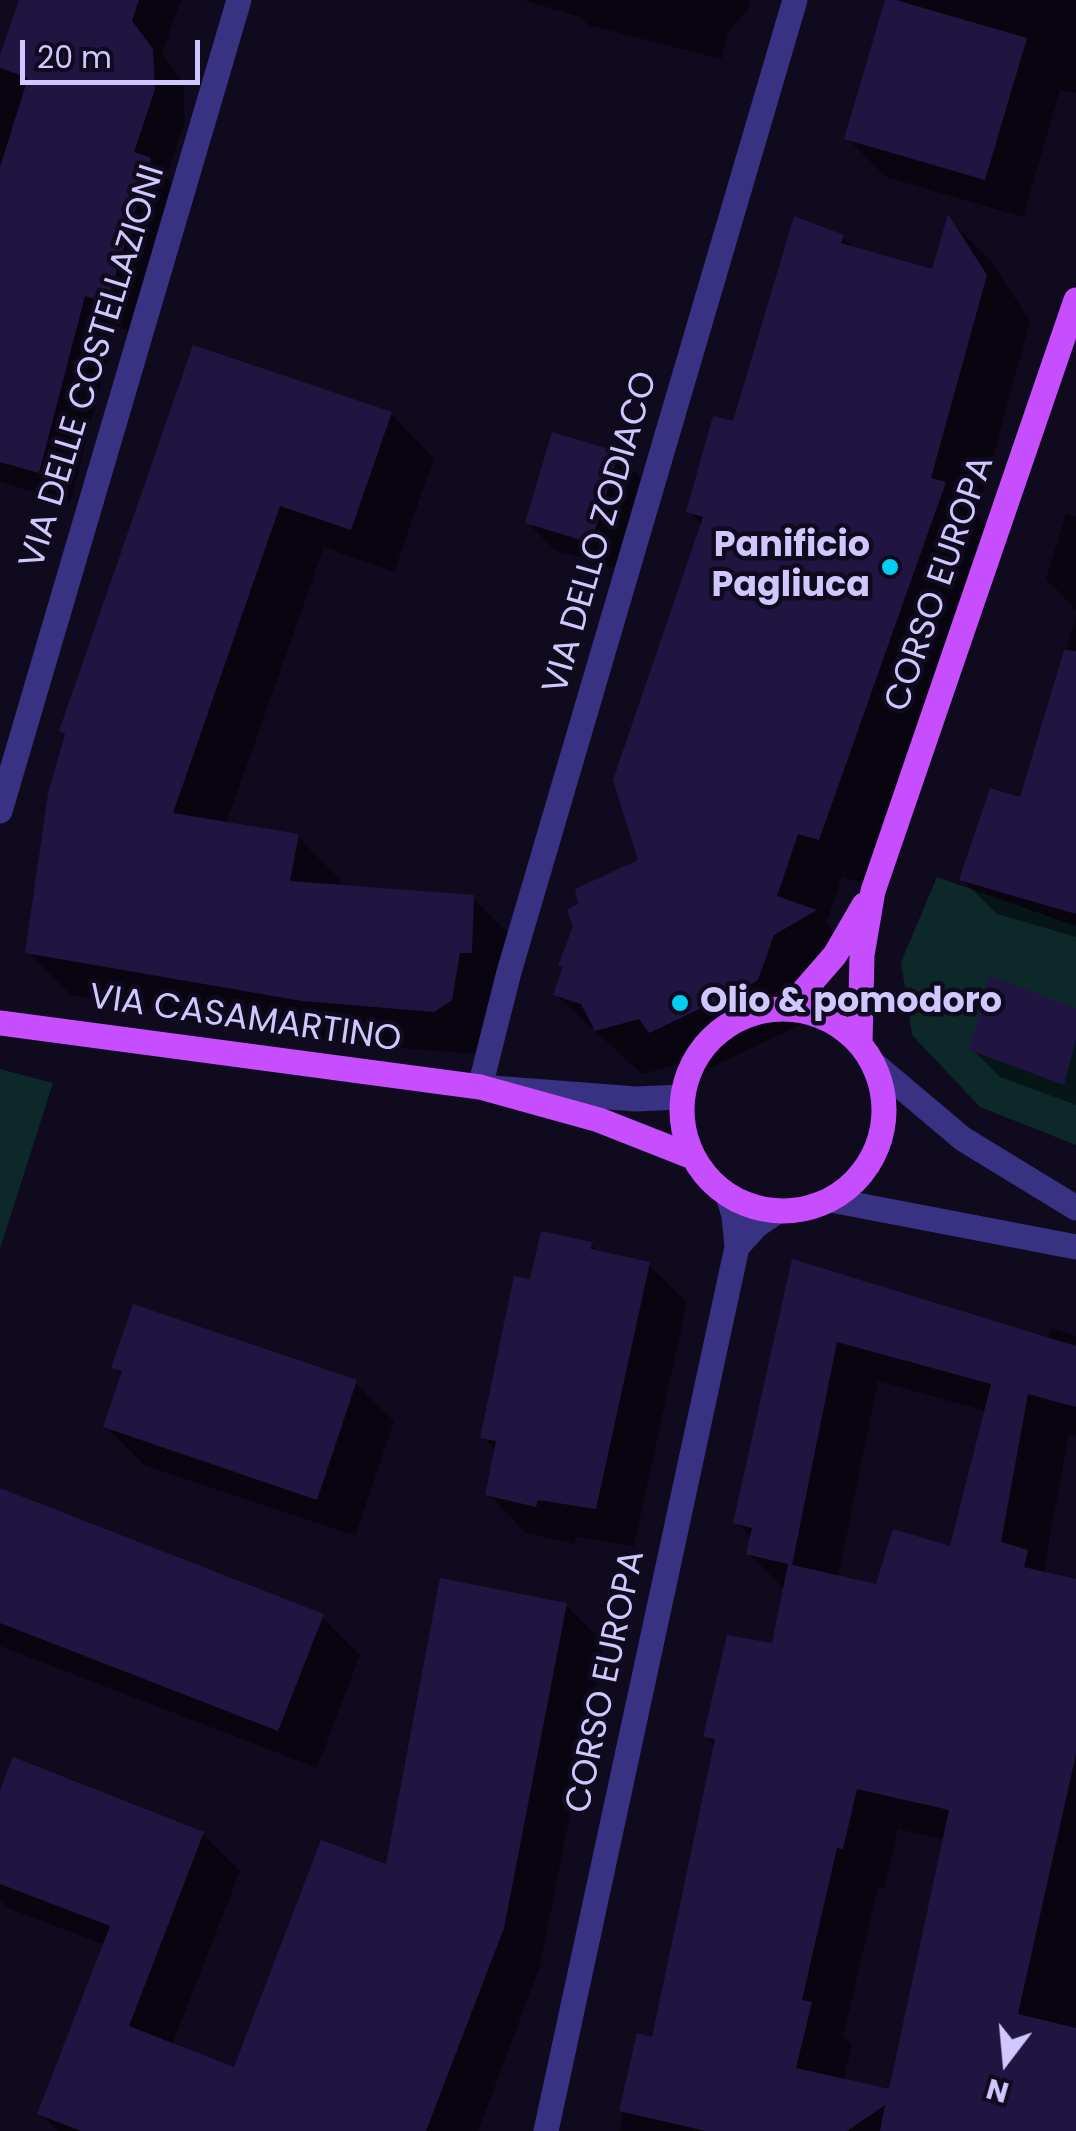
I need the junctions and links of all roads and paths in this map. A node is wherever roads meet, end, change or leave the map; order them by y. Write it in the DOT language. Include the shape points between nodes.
graph roads {
  1 [pos="239,0"];
  2 [pos="795,0"];
  3 [pos="1076,300"];
  4 [pos="0,812"];
  5 [pos="873,891"];
  6 [pos="788,1009"];
  7 [pos="0,1022"];
  8 [pos="867,1054"];
  9 [pos="480,1087"];
  10 [pos="682,1098"];
  11 [pos="693,1156"];
  12 [pos="728,1195"];
  13 [pos="830,1200"];
  14 [pos="1076,1208"];
  15 [pos="778,1211"];
  16 [pos="737,1247"];
  17 [pos="1076,1247"];
  18 [pos="546,2131"];
  1 -- 4 [label="street, VIA DELLE COSTELLAZIONI"];
  2 -- 9 [label="street, VIA DELLO ZODIACO"];
  3 -- 5 [label="main road, CORSO EUROPA"];
  5 -- 6 [label="main road, CORSO EUROPA" via="835,955"];
  5 -- 8 [label="main road, CORSO EUROPA" via="862,956"];
  6 -- 8 [label="main road" via="828,1018"];
  6 -- 10 [label="main road" via="758,1012 707,1043 690,1068"];
  7 -- 9 [label="main road, VIA CASAMARTINO"];
  8 -- 13 [label="main road" via="884,1102 880,1142 861,1176"];
  8 -- 14 [label="street" via="963,1140"];
  9 -- 10 [label="street, VIA CASAMARTINO"];
  9 -- 11 [label="main road, VIA CASAMARTINO" via="599,1120"];
  10 -- 11 [label="main road"];
  11 -- 12 [label="main road"];
  12 -- 15 [label="main road"];
  12 -- 16 [label="street, CORSO EUROPA"];
  13 -- 15 [label="main road"];
  13 -- 17 [label="street"];
  15 -- 16 [label="street"];
  16 -- 18 [label="street, CORSO EUROPA"];
}
